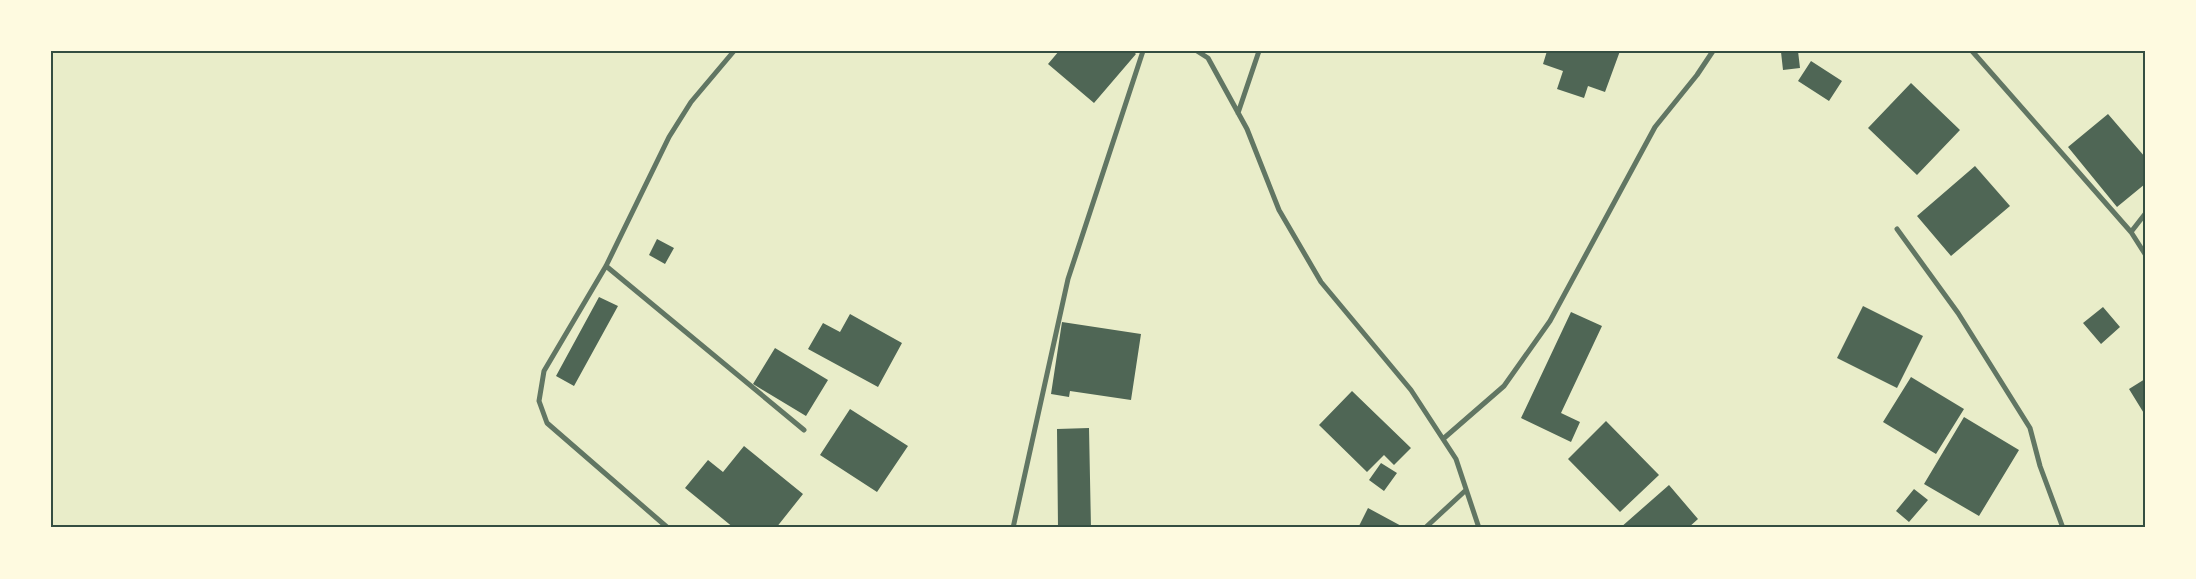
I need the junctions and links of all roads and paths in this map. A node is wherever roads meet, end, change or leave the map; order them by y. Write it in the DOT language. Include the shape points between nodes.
graph roads {
  1 [pos="734,51"];
  2 [pos="1143,51"];
  3 [pos="1197,51"];
  4 [pos="1258,51"];
  5 [pos="1712,51"];
  6 [pos="1972,51"];
  7 [pos="1238,113"];
  8 [pos="2145,214"];
  9 [pos="1897,229"];
  10 [pos="2132,232"];
  11 [pos="2145,254"];
  12 [pos="606,266"];
  13 [pos="804,430"];
  14 [pos="1443,439"];
  15 [pos="1466,490"];
  16 [pos="668,528"];
  17 [pos="1013,528"];
  18 [pos="1425,528"];
  19 [pos="1479,528"];
  20 [pos="2063,528"];
  1 -- 12 [label="street" via="691,102 669,136"];
  2 -- 17 [label="street" via="1068,279"];
  3 -- 7 [label="street" via="1208,58"];
  4 -- 7 [label="street"];
  5 -- 14 [label="street" via="1655,127 1550,321 1504,386"];
  6 -- 10 [label="street"];
  7 -- 14 [label="street" via="1279,210 1321,282 1411,390"];
  8 -- 10 [label="street"];
  9 -- 20 [label="street" via="1958,313 2030,428"];
  10 -- 11 [label="street"];
  12 -- 13 [label="street"];
  12 -- 16 [label="street" via="544,371 539,401 547,423"];
  14 -- 15 [label="street" via="1456,459"];
  15 -- 18 [label="street"];
  15 -- 19 [label="street"];
}
